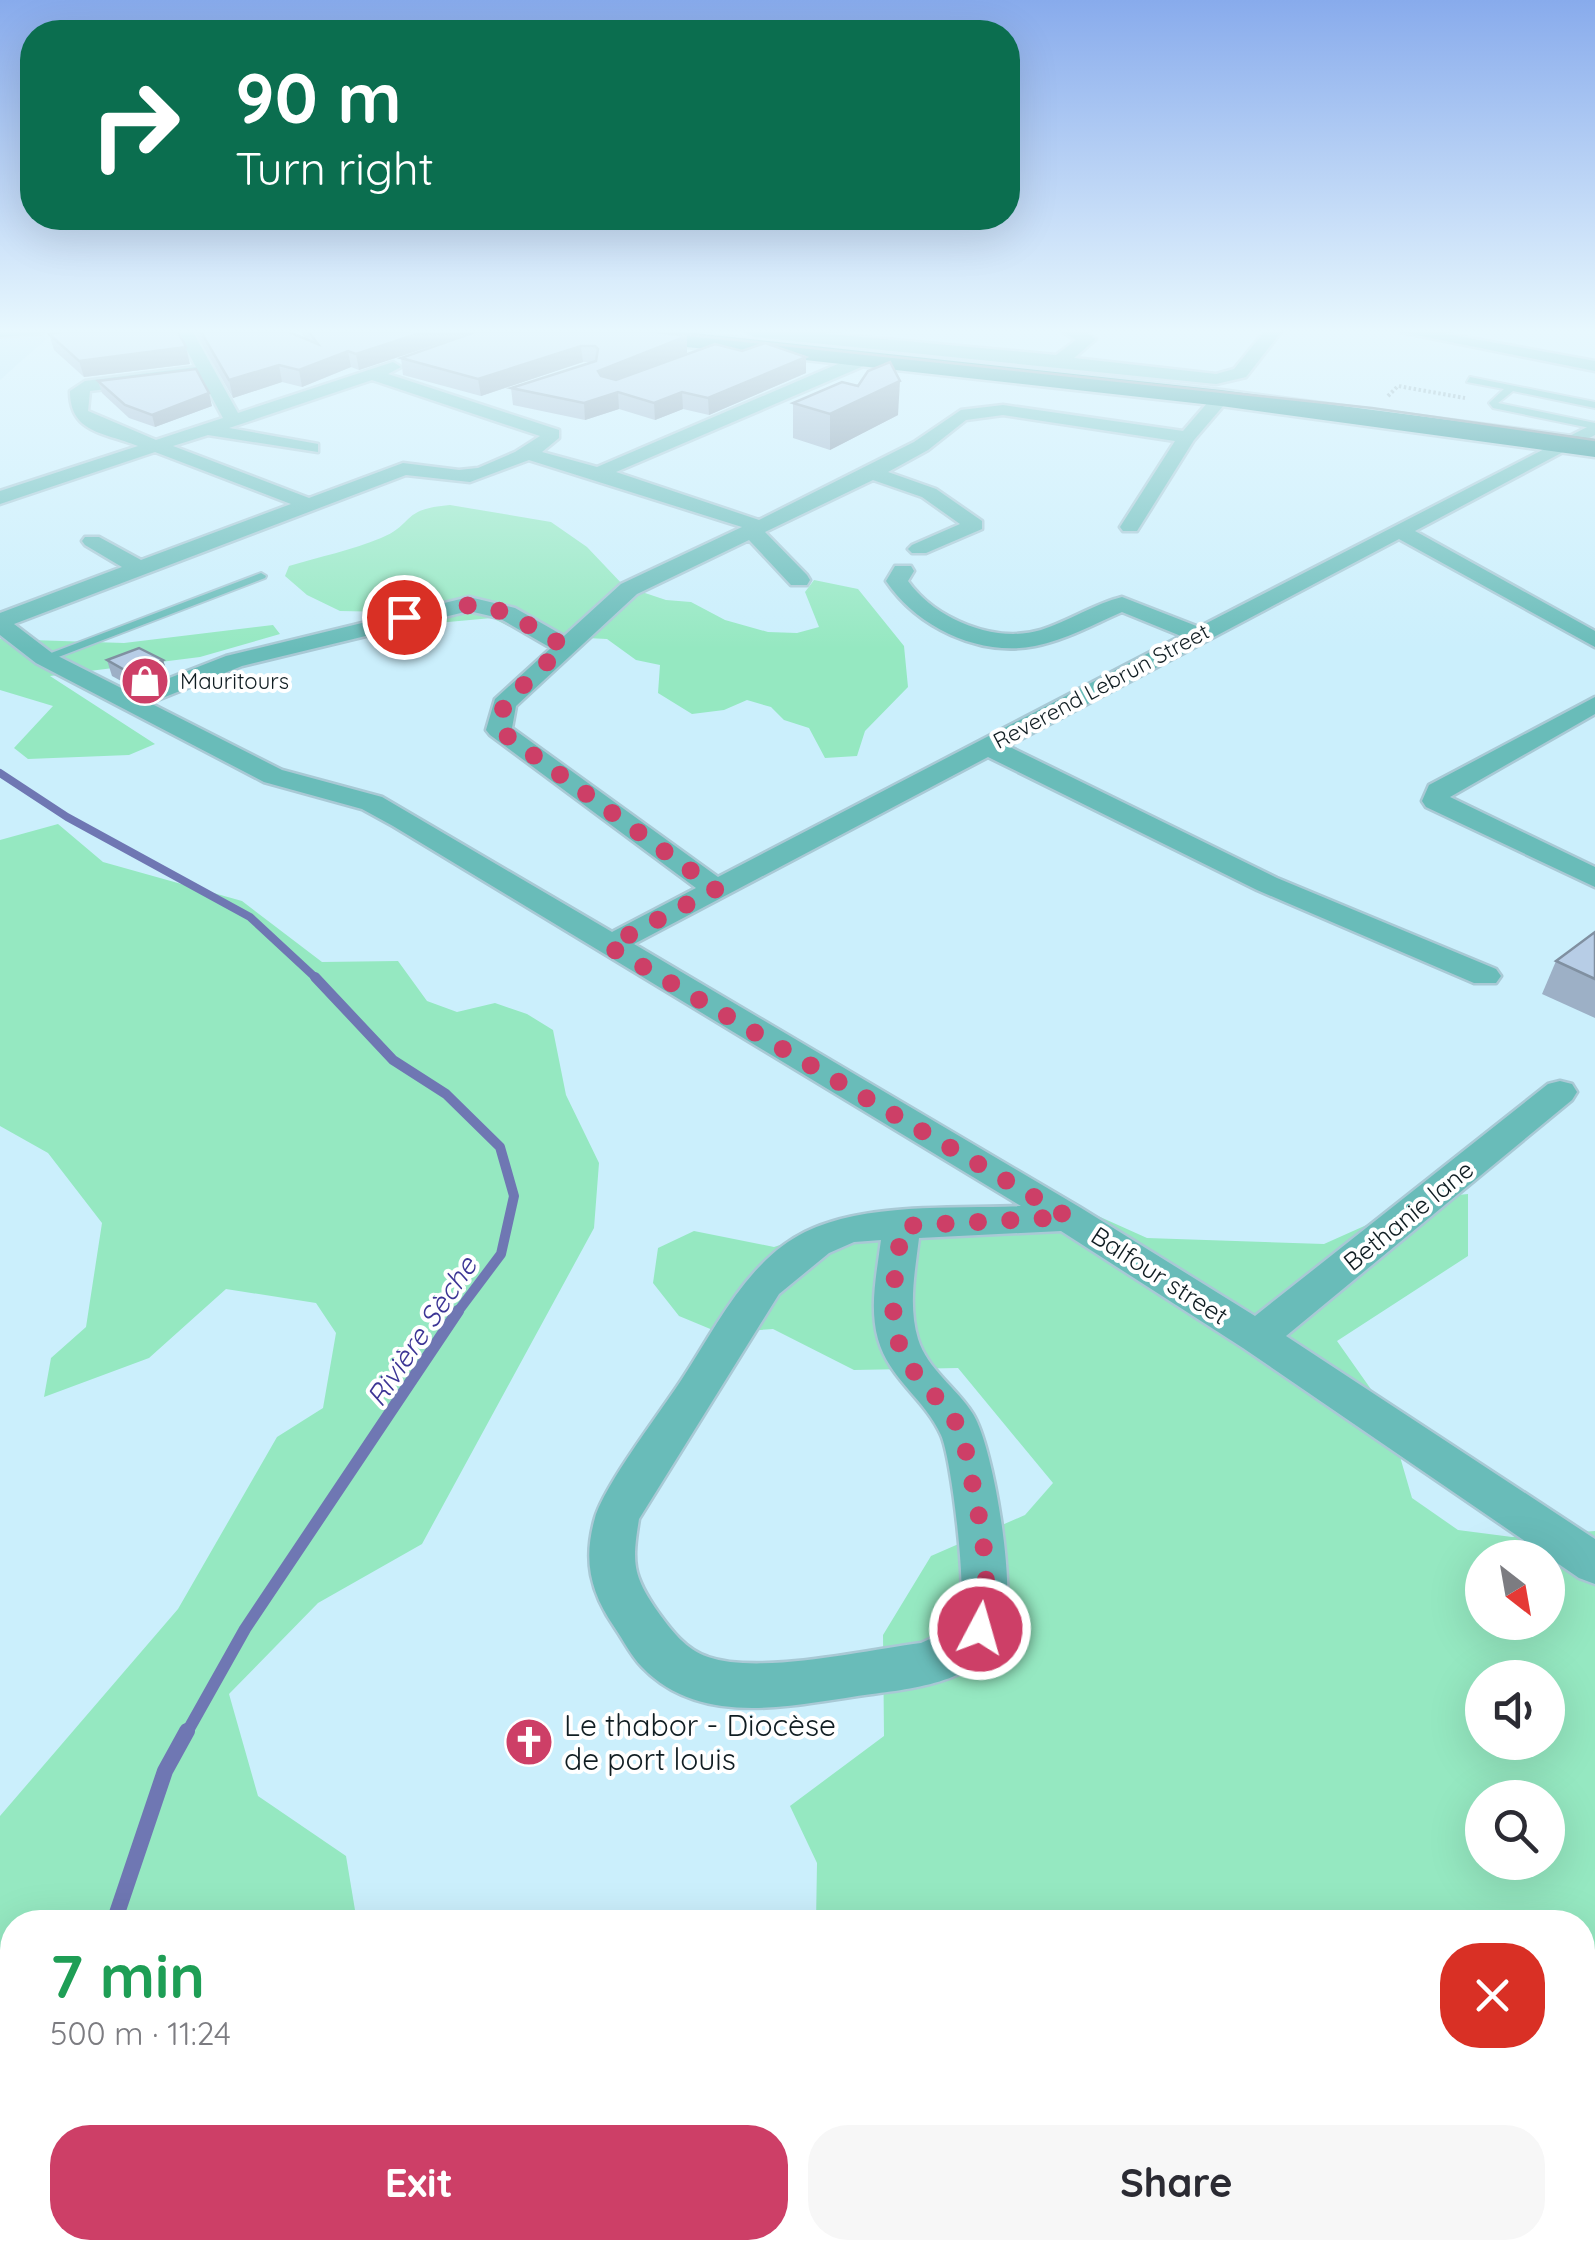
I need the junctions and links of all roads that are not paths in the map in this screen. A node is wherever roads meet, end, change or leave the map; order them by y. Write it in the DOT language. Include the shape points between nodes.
graph roads {
  1 [pos="135,437"];
  2 [pos="179,437"];
  3 [pos="252,437"];
  4 [pos="548,437"];
  5 [pos="684,437"];
  6 [pos="933,437"];
  7 [pos="1187,437"];
  8 [pos="1517,437"];
  9 [pos="156,445"];
  10 [pos="1581,446"];
  11 [pos="311,448"];
  12 [pos="524,453"];
  13 [pos="872,473"];
  14 [pos="600,474"];
  15 [pos="5,492"];
  16 [pos="308,504"];
  17 [pos="1130,528"];
  18 [pos="756,529"];
  19 [pos="1398,530"];
  20 [pos="92,542"];
  21 [pos="919,549"];
  22 [pos="139,568"];
  23 [pos="903,571"];
  24 [pos="261,576"];
  25 [pos="800,580"];
  26 [pos="0,622"];
  27 [pos="1199,635"];
  28 [pos="1595,640"];
  29 [pos="564,646"];
  30 [pos="44,658"];
  31 [pos="131,702"];
  32 [pos="1595,704"];
  33 [pos="987,746"];
  34 [pos="1595,878"];
  35 [pos="716,889"];
  36 [pos="608,946"];
  37 [pos="1484,976"];
  38 [pos="1560,1092"];
  39 [pos="1068,1217"];
  40 [pos="902,1226"];
  41 [pos="1256,1338"];
  42 [pos="1595,1564"];
  1 -- 9 [label="street"];
  2 -- 9 [label="street"];
  3 -- 11 [label="street"];
  4 -- 12 [label="street"];
  5 -- 14 [label="street"];
  6 -- 13 [label="street"];
  7 -- 17 [label="street"];
  8 -- 10 [label="main road"];
  9 -- 15 [label="street"];
  9 -- 16 [label="street"];
  10 -- 19 [label="street, Reverend Lebrun Street"];
  12 -- 14 [label="street"];
  12 -- 16 [label="street" via="473,476 403,469"];
  13 -- 18 [label="street"];
  13 -- 21 [label="street" via="929,493 975,524"];
  14 -- 18 [label="street"];
  16 -- 22 [label="street"];
  18 -- 25 [label="street"];
  18 -- 29 [label="street" via="629,589"];
  19 -- 27 [label="street, Reverend Lebrun Street"];
  19 -- 28 [label="street"];
  20 -- 22 [label="street"];
  22 -- 26 [label="street"];
  23 -- 27 [label="street" via="897,581 906,598 944,622 989,638 1029,640 1122,604"];
  24 -- 30 [label="lane"];
  26 -- 30 [label="street, Balfour street"];
  27 -- 33 [label="street, Reverend Lebrun Street"];
  29 -- 31 [label="street" via="486,604 438,608 234,661"];
  29 -- 35 [label="street" via="504,704 499,730"];
  30 -- 31 [label="street, Balfour street"];
  31 -- 36 [label="street, Balfour street" via="272,776 372,803"];
  32 -- 34 [label="street" via="1438,791 1436,801"];
  33 -- 35 [label="street, Reverend Lebrun Street"];
  33 -- 37 [label="street" via="1267,884"];
  35 -- 36 [label="street, Reverend Lebrun Street"];
  36 -- 39 [label="street, Balfour street"];
  38 -- 41 [label="street, Bethanie lane"];
  39 -- 40 [label="street"];
  39 -- 41 [label="street, Balfour street"];
  40 -- 40 [label="street" via="853,1228 792,1255 765,1284 618,1515 609,1562 626,1606 659,1652 697,1678 752,1687 924,1665 958,1650 980,1629 984,1562 963,1435 900,1351 892,1328"];
  41 -- 42 [label="street, Balfour street"];
}
